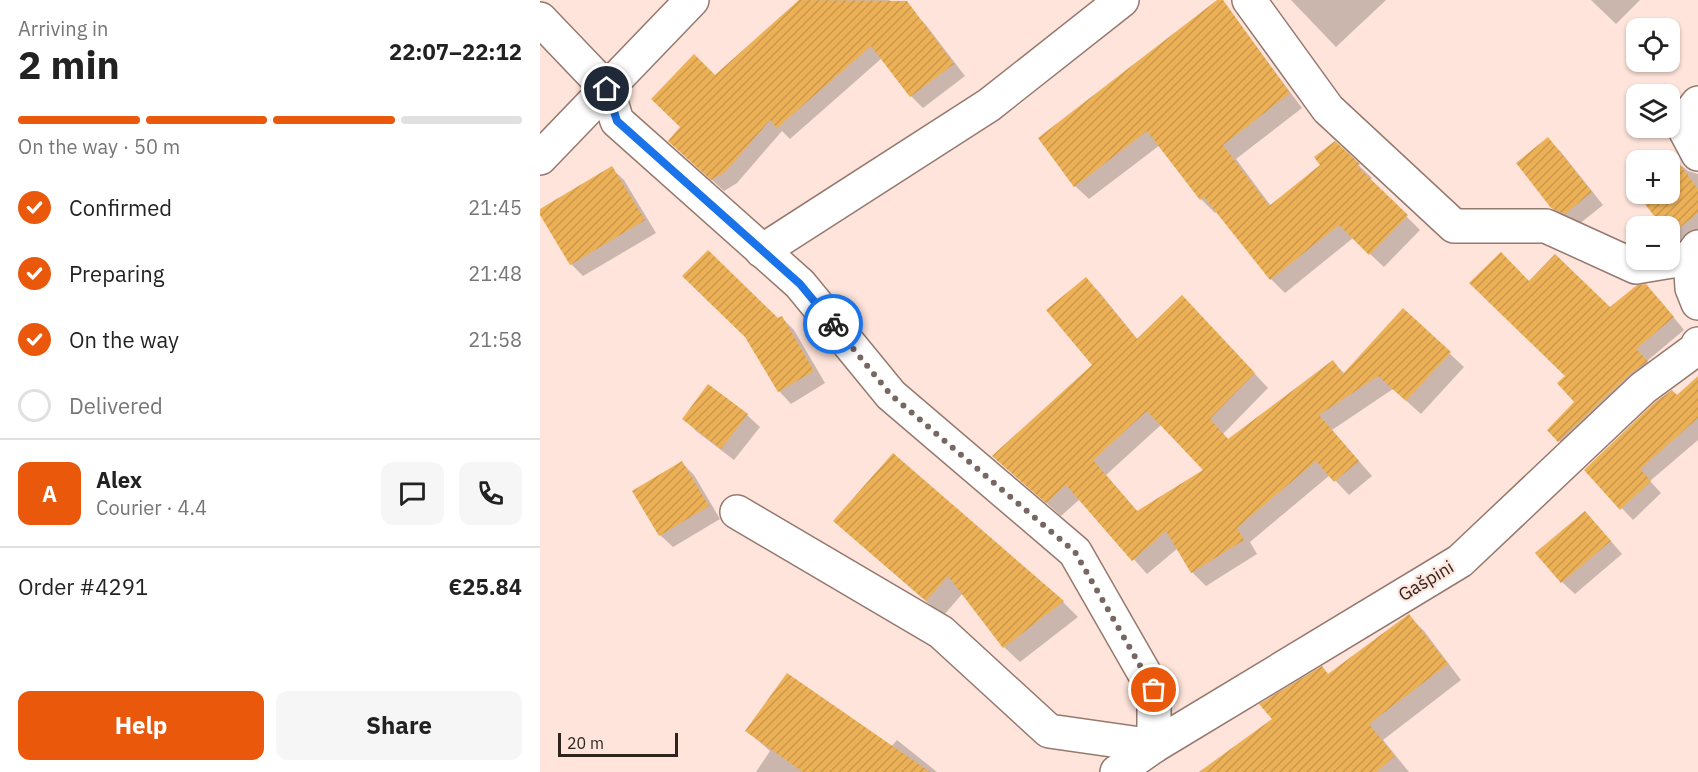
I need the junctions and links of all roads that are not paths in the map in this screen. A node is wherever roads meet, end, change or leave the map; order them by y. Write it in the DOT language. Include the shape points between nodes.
graph roads {
  1 [pos="692,0"];
  2 [pos="1122,0"];
  3 [pos="1249,0"];
  4 [pos="540,19"];
  5 [pos="607,89"];
  6 [pos="1698,103"];
  7 [pos="1698,154"];
  8 [pos="540,158"];
  9 [pos="762,250"];
  10 [pos="1694,253"];
  11 [pos="1698,303"];
  12 [pos="1697,347"];
  13 [pos="737,512"];
  14 [pos="1154,746"];
  15 [pos="1117,772"];
  1 -- 5 [label="street"];
  2 -- 9 [label="street" via="989,105"];
  3 -- 10 [label="street" via="1328,109 1454,226 1546,226 1636,267"];
  4 -- 5 [label="street"];
  5 -- 8 [label="street"];
  5 -- 9 [label="street" via="617,121"];
  6 -- 7 [label="street" via="1682,124"];
  9 -- 14 [label="street" via="800,284 891,395 1075,552 1154,690"];
  10 -- 11 [label="street" via="1692,288"];
  12 -- 14 [label="street, Gašpini" via="1643,388 1460,561"];
  13 -- 14 [label="street" via="941,632 1049,731"];
  14 -- 15 [label="street, Gašpini"];
}
